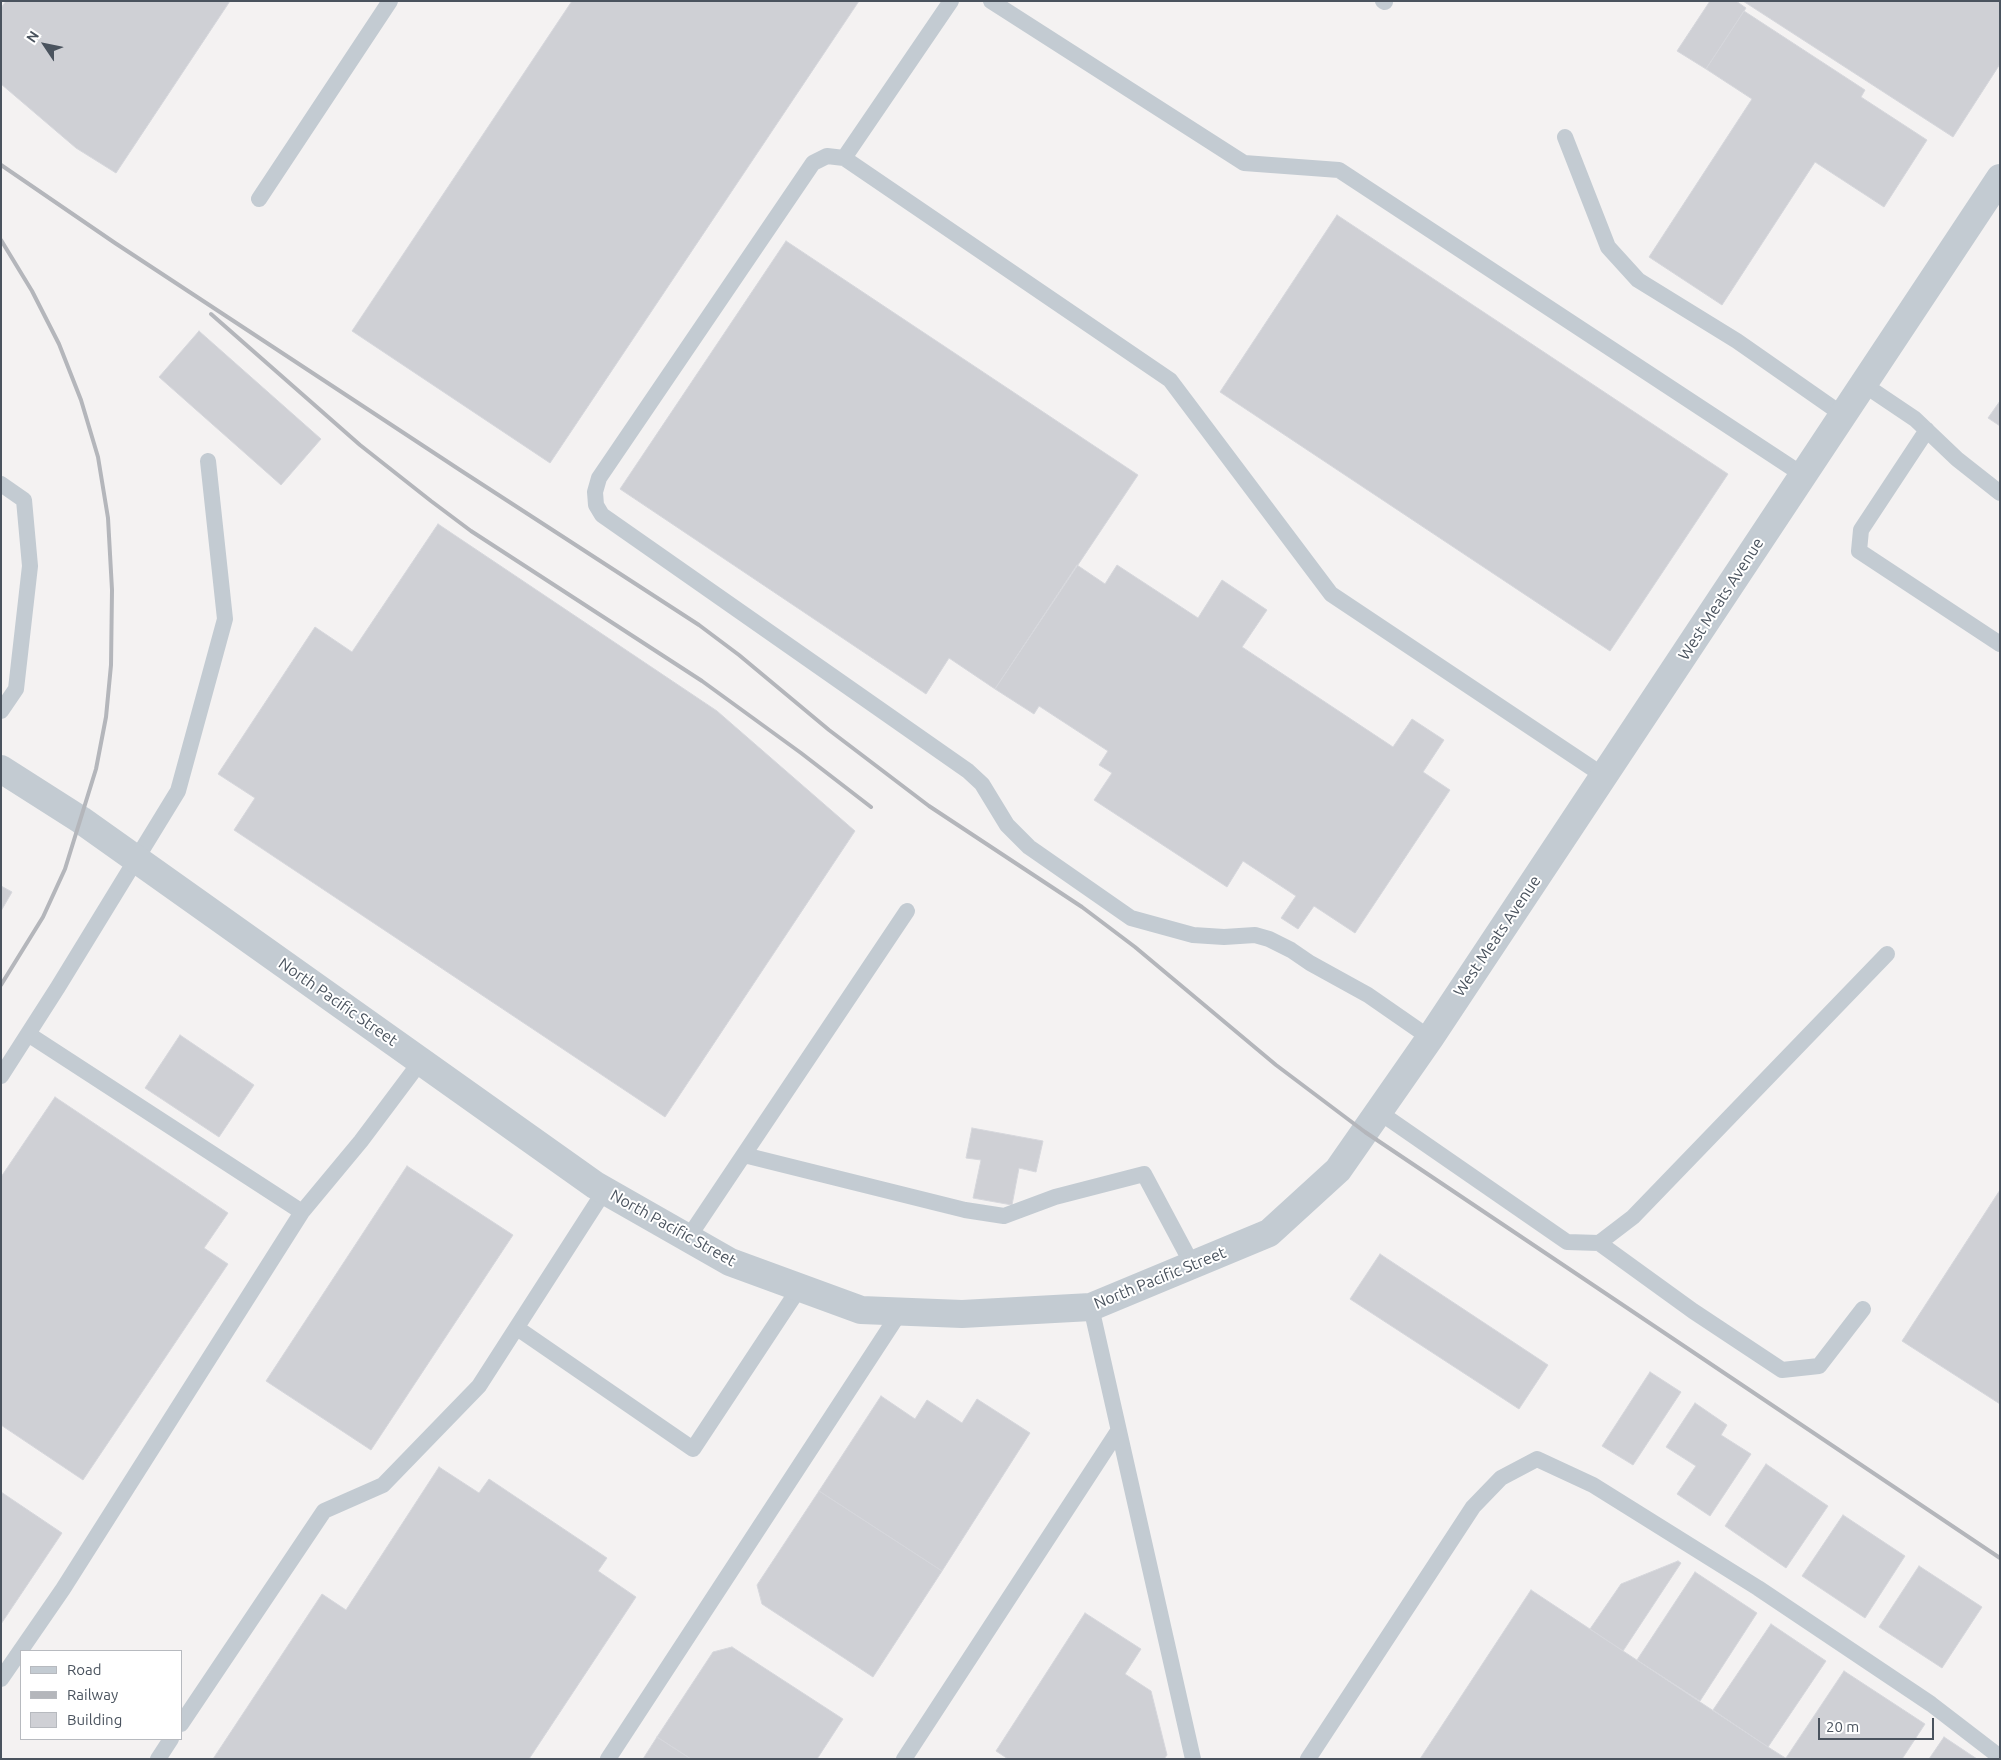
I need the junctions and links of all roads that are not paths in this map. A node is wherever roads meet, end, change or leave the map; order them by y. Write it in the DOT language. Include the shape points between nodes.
graph roads {
  1 [pos="390,1"];
  2 [pos="951,1"];
  3 [pos="991,1"];
  4 [pos="1565,137"];
  5 [pos="844,158"];
  6 [pos="2000,178"];
  7 [pos="259,199"];
  8 [pos="1863,384"];
  9 [pos="1843,415"];
  10 [pos="1927,430"];
  11 [pos="208,461"];
  12 [pos="1803,475"];
  13 [pos="1,484"];
  14 [pos="2000,493"];
  15 [pos="2000,644"];
  16 [pos="1,711"];
  17 [pos="1,769"];
  18 [pos="1604,776"];
  19 [pos="137,860"];
  20 [pos="907,911"];
  21 [pos="1887,954"];
  22 [pos="1436,1029"];
  23 [pos="28,1034"];
  24 [pos="421,1061"];
  25 [pos="1,1076"];
  26 [pos="1379,1112"];
  27 [pos="744,1155"];
  28 [pos="605,1190"];
  29 [pos="302,1212"];
  30 [pos="688,1238"];
  31 [pos="1599,1243"];
  32 [pos="1192,1264"];
  33 [pos="800,1287"];
  34 [pos="1091,1307"];
  35 [pos="1863,1309"];
  36 [pos="900,1312"];
  37 [pos="517,1328"];
  38 [pos="1118,1431"];
  39 [pos="21,1650"];
  40 [pos="20,1651"];
  41 [pos="1,1679"];
  42 [pos="182,1723"];
  43 [pos="170,1740"];
  44 [pos="2000,1758"];
  45 [pos="158,1759"];
  46 [pos="608,1759"];
  47 [pos="904,1759"];
  48 [pos="1193,1759"];
  49 [pos="1308,1759"];
  1 -- 7 [label="lane"];
  2 -- 5 [label="lane"];
  3 -- 12 [label="lane" via="1244,163 1339,170"];
  4 -- 9 [label="lane" via="1608,247 1638,280 1737,342"];
  5 -- 18 [label="lane" via="1170,380 1331,594"];
  5 -- 22 [label="lane" via="827,156 812,163 599,478 596,505 602,515 968,771 982,784 1007,825 1029,847 1131,918 1193,935 1255,935 1269,939"];
  6 -- 8 [label="street, West Meats Avenue"];
  8 -- 9 [label="street, West Meats Avenue"];
  8 -- 10 [label="lane" via="1916,419"];
  9 -- 12 [label="street, West Meats Avenue"];
  10 -- 14 [label="lane" via="1957,460"];
  10 -- 15 [label="lane" via="1861,530 1859,551"];
  11 -- 19 [label="lane" via="225,619 178,791"];
  12 -- 18 [label="street, West Meats Avenue"];
  13 -- 16 [label="lane" via="24,500 30,566 16,689"];
  17 -- 19 [label="street, North Pacific Street"];
  18 -- 22 [label="street, West Meats Avenue"];
  19 -- 23 [label="lane"];
  19 -- 24 [label="street, North Pacific Street"];
  20 -- 27 [label="lane"];
  21 -- 31 [label="lane" via="1633,1217"];
  22 -- 26 [label="street, North Pacific Street"];
  23 -- 25 [label="lane"];
  23 -- 29 [label="lane"];
  24 -- 28 [label="street, North Pacific Street"];
  24 -- 29 [label="lane"];
  26 -- 31 [label="lane" via="1567,1242"];
  26 -- 32 [label="street, North Pacific Street" via="1338,1170 1269,1234"];
  27 -- 30 [label="lane"];
  27 -- 32 [label="lane" via="965,1210 1004,1216 1055,1196 1144,1174"];
  28 -- 30 [label="street, North Pacific Street"];
  28 -- 37 [label="lane"];
  29 -- 39 [label="lane"];
  30 -- 33 [label="street, North Pacific Street" via="730,1262"];
  31 -- 35 [label="lane" via="1782,1370 1819,1366"];
  32 -- 34 [label="street, North Pacific Street"];
  33 -- 36 [label="street, North Pacific Street" via="861,1310"];
  33 -- 37 [label="lane" via="693,1449"];
  34 -- 36 [label="street, North Pacific Street" via="962,1314"];
  34 -- 38 [label="lane"];
  36 -- 46 [label="lane"];
  37 -- 42 [label="lane" via="480,1386 383,1485 324,1512"];
  38 -- 47 [label="lane"];
  38 -- 48 [label="lane"];
  40 -- 41 [label="lane"];
  43 -- 45 [label="lane"];
  44 -- 49 [label="lane" via="1931,1704 1758,1588 1593,1485 1537,1459 1501,1478 1473,1506"];
}
